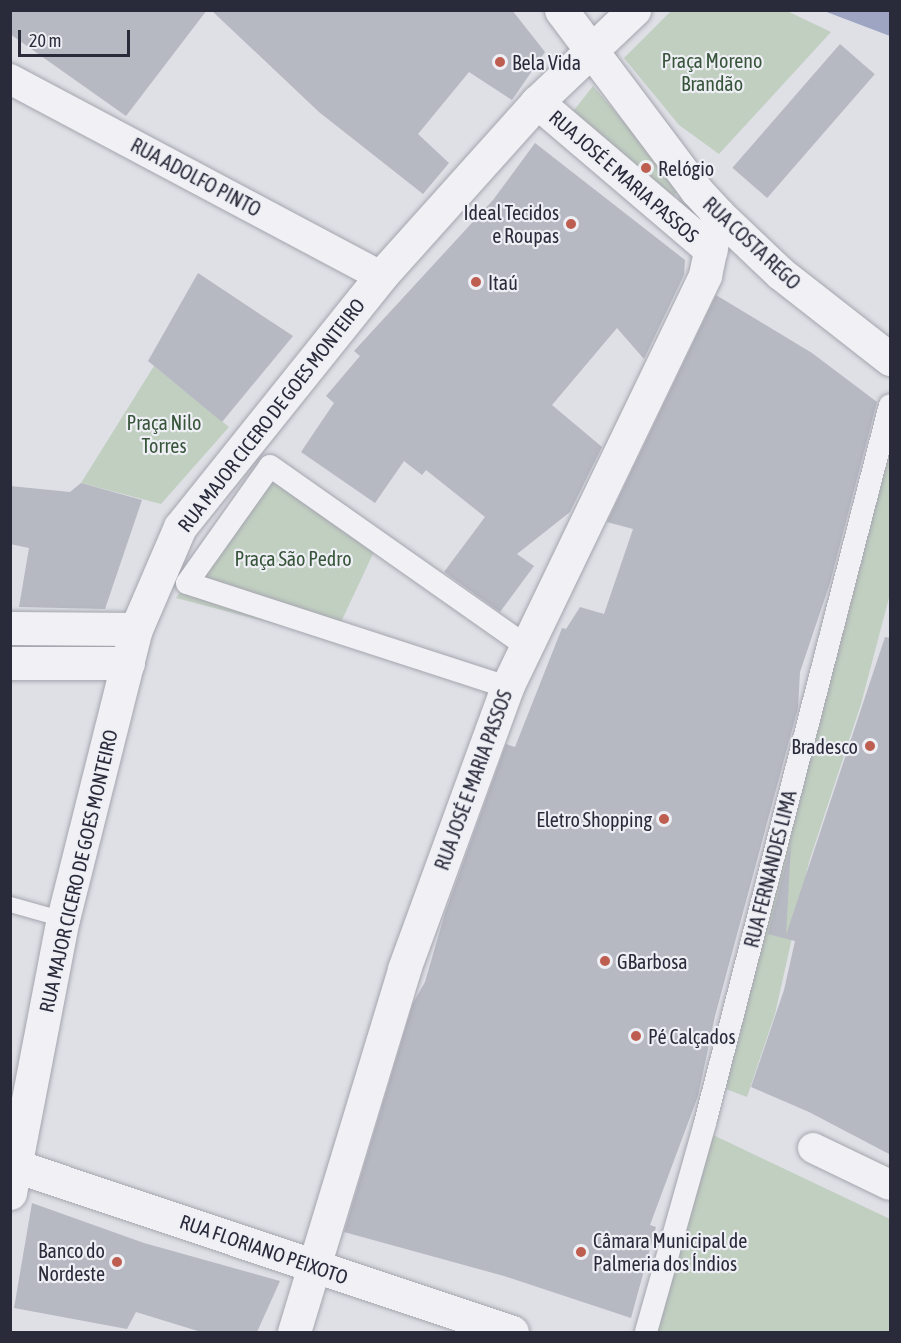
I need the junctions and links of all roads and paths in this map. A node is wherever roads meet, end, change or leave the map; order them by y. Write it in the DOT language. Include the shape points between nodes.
graph roads {
  1 [pos="561,10"];
  2 [pos="634,10"];
  3 [pos="590,50"];
  4 [pos="10,79"];
  5 [pos="537,102"];
  6 [pos="718,214"];
  7 [pos="711,250"];
  8 [pos="381,276"];
  9 [pos="891,359"];
  10 [pos="891,405"];
  11 [pos="10,628"];
  12 [pos="136,629"];
  13 [pos="526,646"];
  14 [pos="10,663"];
  15 [pos="128,663"];
  16 [pos="507,687"];
  17 [pos="10,904"];
  18 [pos="63,919"];
  19 [pos="813,1148"];
  20 [pos="12,1175"];
  21 [pos="891,1185"];
  22 [pos="314,1266"];
  23 [pos="294,1332"];
  24 [pos="512,1332"];
  25 [pos="646,1332"];
  1 -- 3 [label="street, RUA COSTA REGO"];
  2 -- 3 [label="street, RUA MAJOR CICERO DE GOES MONTEIRO"];
  3 -- 5 [label="street, RUA MAJOR CICERO DE GOES MONTEIRO"];
  3 -- 6 [label="street, RUA COSTA REGO"];
  4 -- 8 [label="street, RUA ADOLFO PINTO"];
  5 -- 7 [label="street, RUA JOSÉ E MARIA PASSOS"];
  5 -- 8 [label="street, RUA MAJOR CICERO DE GOES MONTEIRO"];
  6 -- 7 [label="street, RUA JOSÉ E MARIA PASSOS"];
  6 -- 9 [label="street, RUA COSTA REGO" via="780,273"];
  7 -- 13 [label="street, RUA JOSÉ E MARIA PASSOS" via="705,275"];
  8 -- 12 [label="street, RUA MAJOR CICERO DE GOES MONTEIRO" via="180,526"];
  10 -- 25 [label="street, RUA FERNANDES LIMA" via="705,1123"];
  11 -- 12 [label="street"];
  12 -- 15 [label="street, RUA MAJOR CICERO DE GOES MONTEIRO"];
  13 -- 16 [label="street, RUA JOSÉ E MARIA PASSOS"];
  13 -- 16 [label="street" via="270,466 187,583"];
  14 -- 15 [label="street"];
  15 -- 18 [label="street, RUA MAJOR CICERO DE GOES MONTEIRO"];
  16 -- 22 [label="street, RUA JOSÉ E MARIA PASSOS" via="404,969"];
  17 -- 18 [label="lane"];
  18 -- 20 [label="street, RUA MAJOR CICERO DE GOES MONTEIRO"];
  19 -- 21 [label="street"];
  20 -- 22 [label="street, RUA FLORIANO PEIXOTO"];
  22 -- 23 [label="street, RUA JOSÉ E MARIA PASSOS"];
  22 -- 24 [label="street, RUA FLORIANO PEIXOTO"];
}
